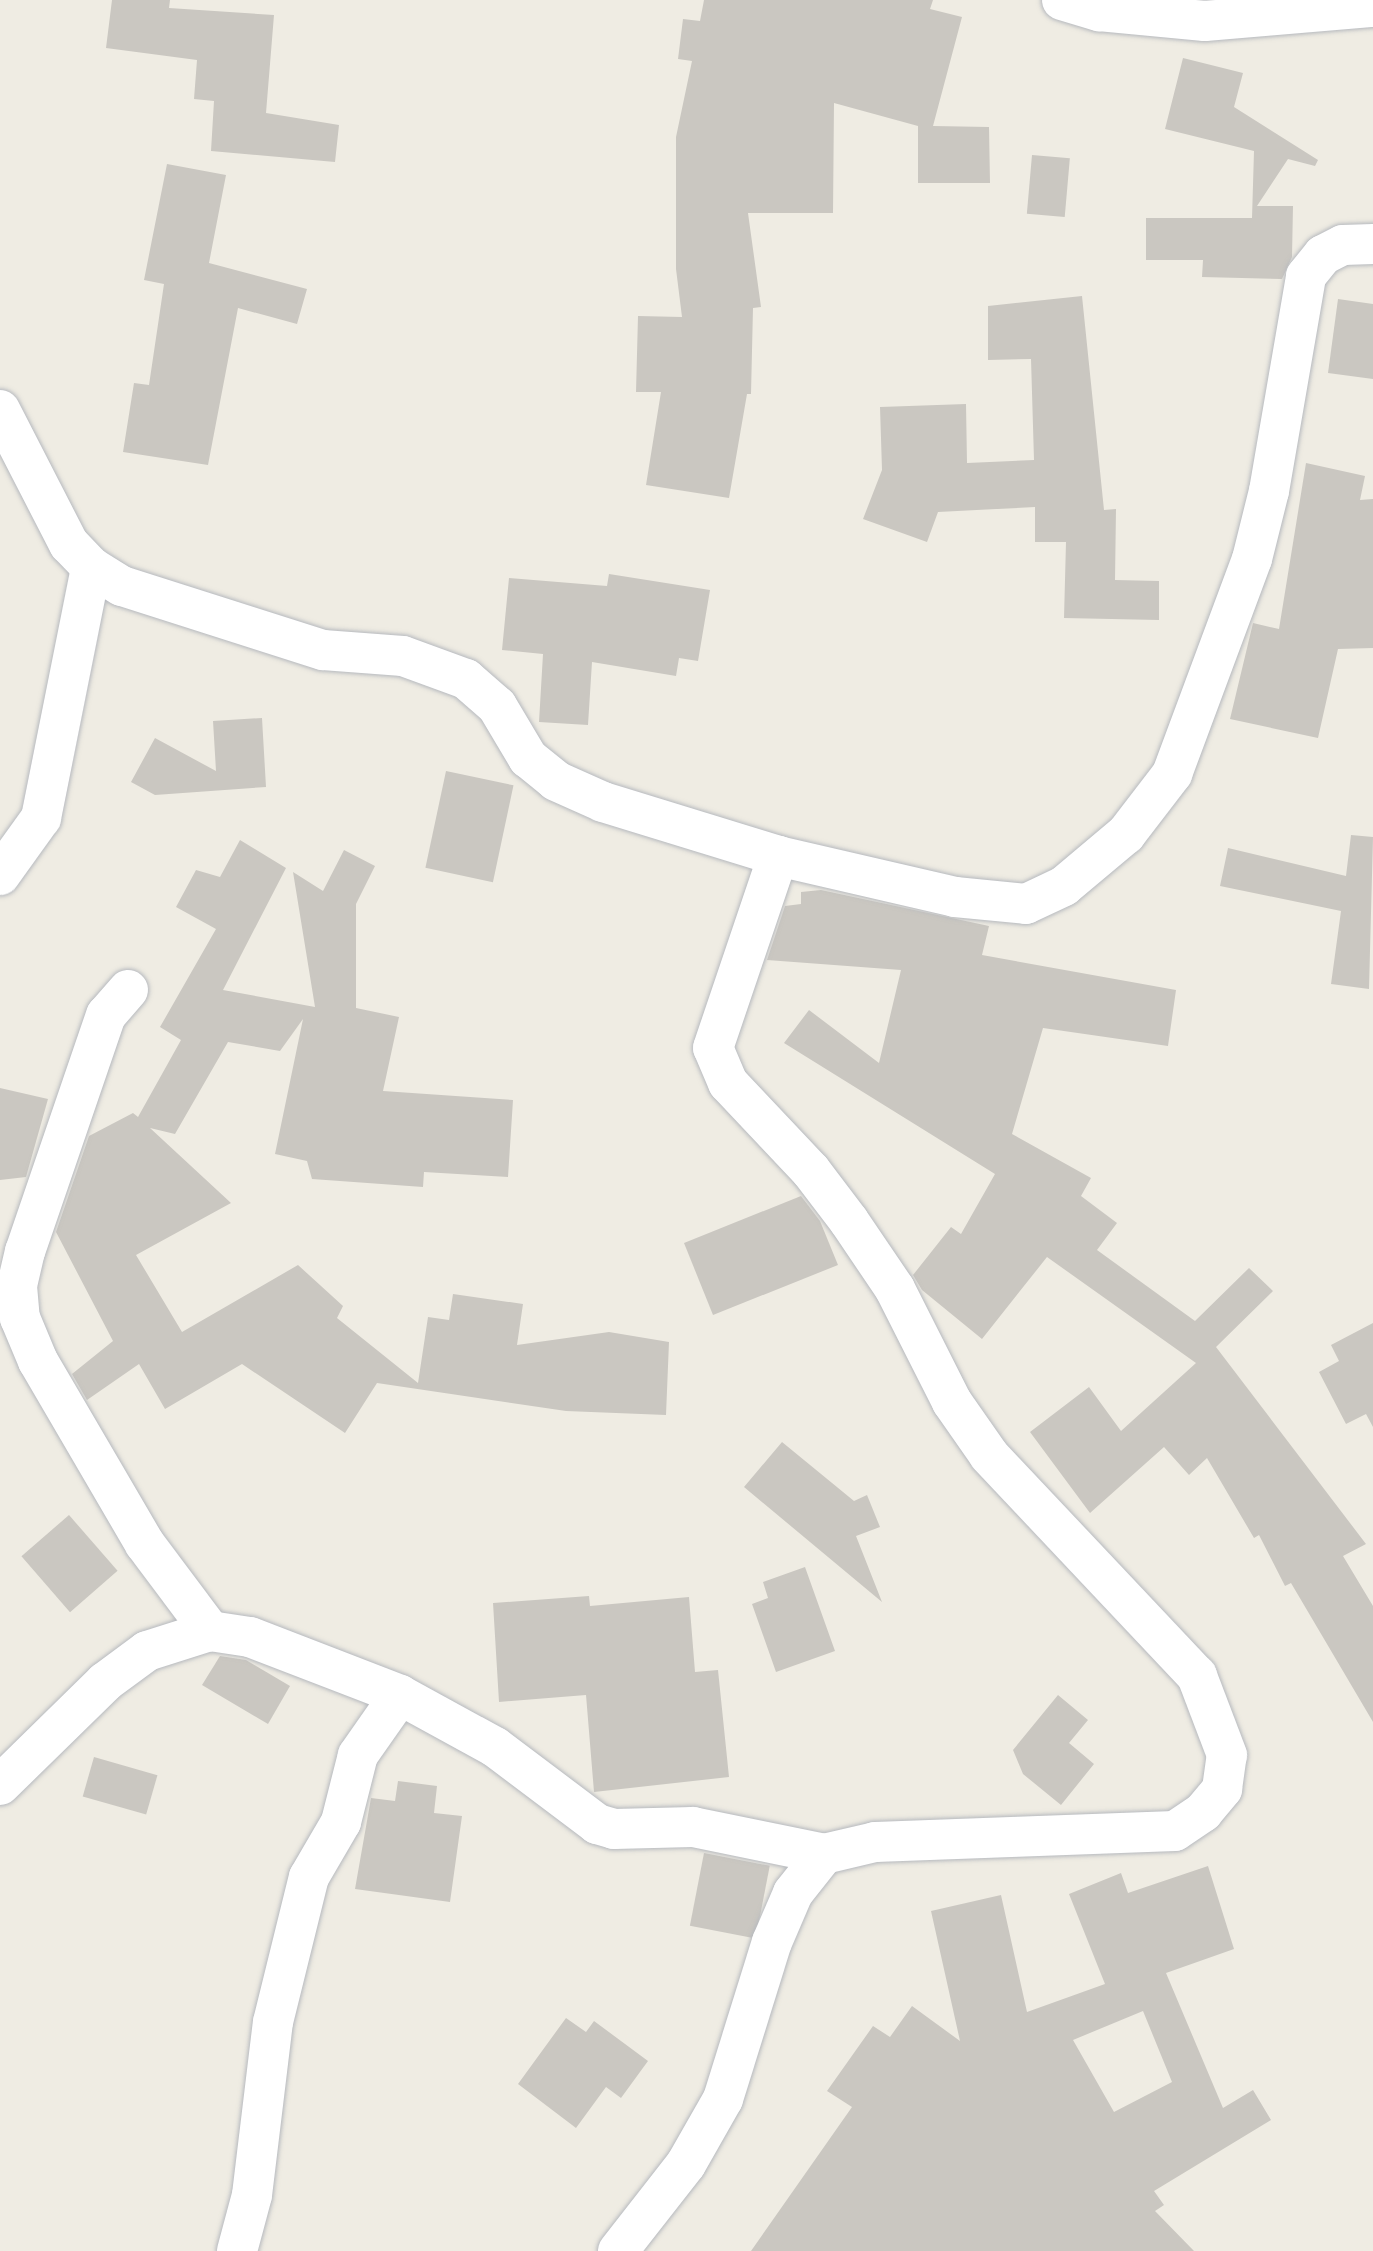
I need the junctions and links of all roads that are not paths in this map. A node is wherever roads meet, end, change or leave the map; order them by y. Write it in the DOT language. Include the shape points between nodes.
graph roads {
  1 [pos="1062,0"];
  2 [pos="1373,7"];
  3 [pos="1373,244"];
  4 [pos="0,410"];
  5 [pos="91,567"];
  6 [pos="778,856"];
  7 [pos="0,875"];
  8 [pos="128,990"];
  9 [pos="210,1631"];
  10 [pos="400,1695"];
  11 [pos="0,1785"];
  12 [pos="824,1854"];
  13 [pos="237,2251"];
  14 [pos="618,2251"];
  1 -- 2 [label="street" via="1099,11 1205,21"];
  3 -- 6 [label="street" via="1333,250 1306,276 1252,559 1172,774 1126,834 1064,886 1026,904 955,897"];
  4 -- 5 [label="street" via="69,544"];
  5 -- 6 [label="street" via="122,586 323,650 403,656 437,666 466,679 497,706 528,758 556,781 603,802"];
  5 -- 7 [label="street" via="41,818"];
  6 -- 12 [label="street" via="713,1048 728,1083 811,1171 849,1221 895,1289 919,1345 989,1455 1197,1676 1227,1755 1222,1789 1203,1812 1175,1831 875,1842"];
  8 -- 9 [label="street" via="106,1015 25,1251 17,1286 20,1318 38,1361 145,1544"];
  9 -- 10 [label="street" via="250,1637"];
  9 -- 11 [label="street" via="137,1658 105,1682"];
  10 -- 12 [label="street" via="495,1747 597,1824 614,1829 693,1827"];
  10 -- 13 [label="street" via="358,1755 341,1822 309,1877 273,2022 252,2195"];
  12 -- 14 [label="street" via="793,1893 772,1942 723,2099 686,2164"];
}
